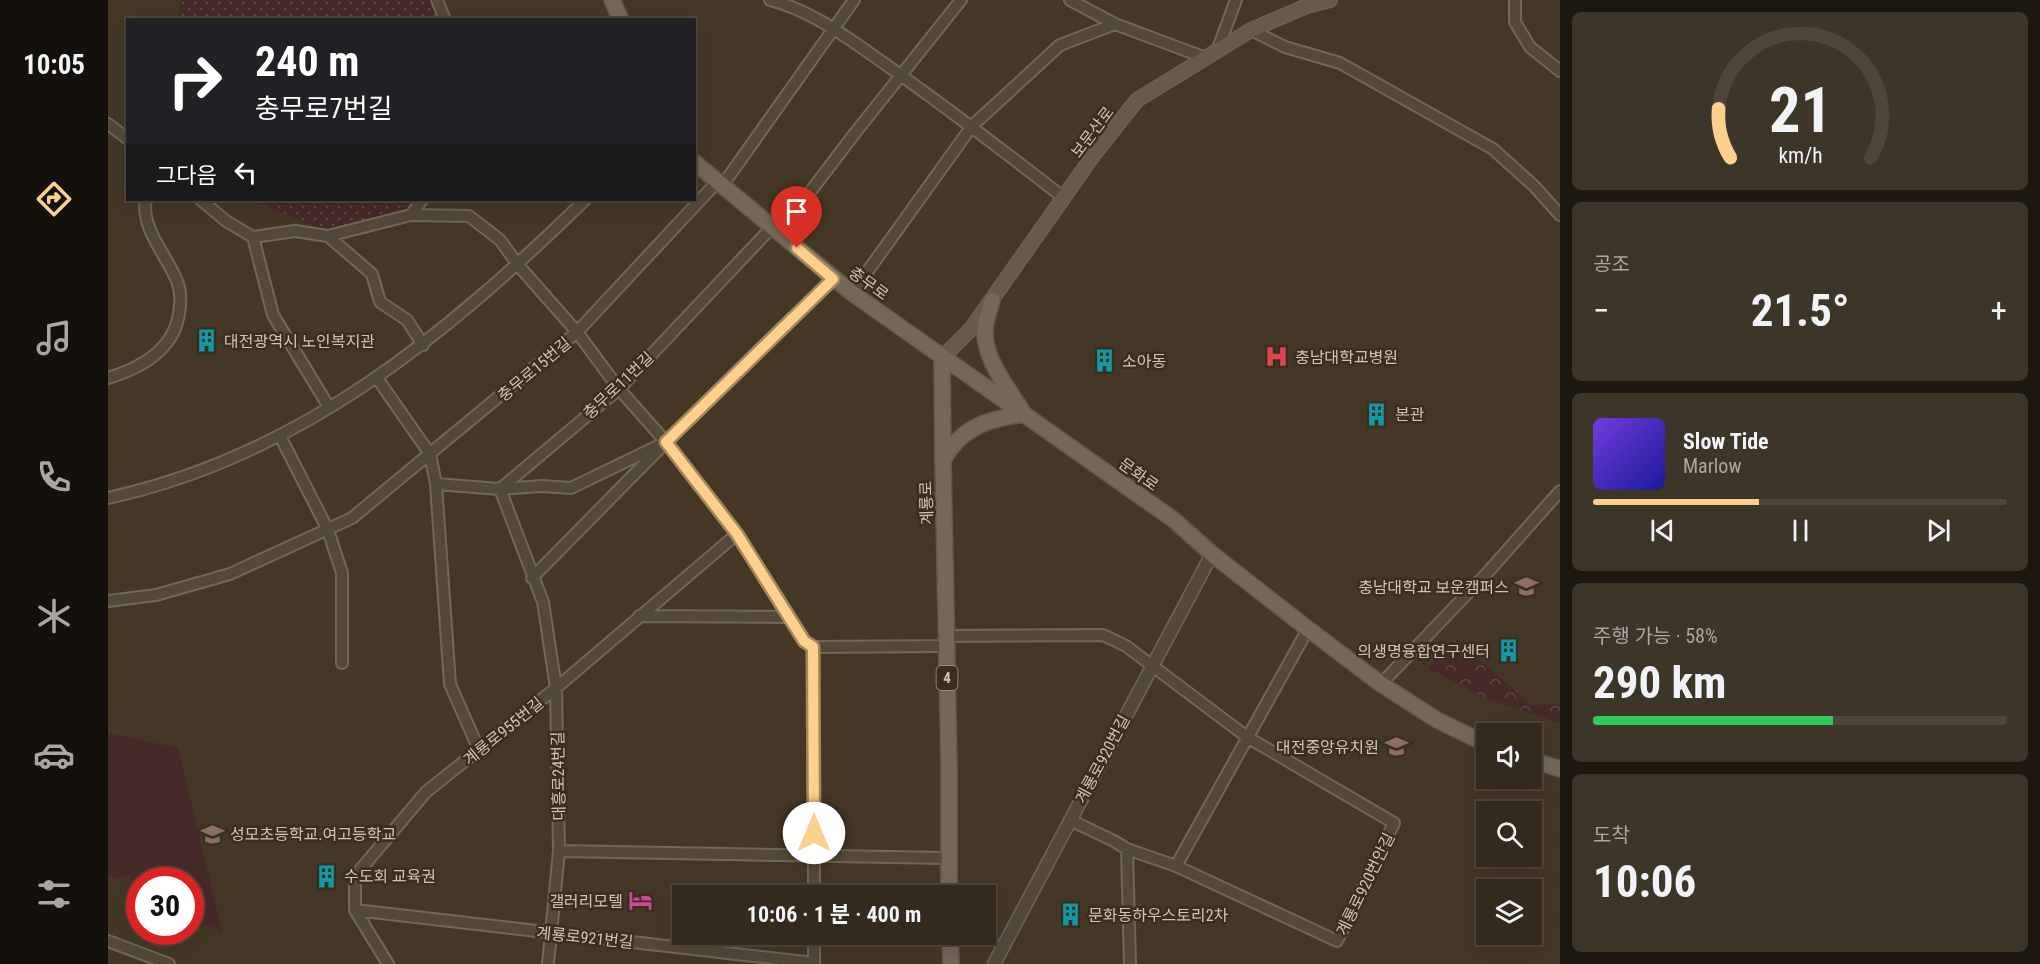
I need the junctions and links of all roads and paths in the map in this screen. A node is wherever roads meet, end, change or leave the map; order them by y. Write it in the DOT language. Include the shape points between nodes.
graph roads {
  1 [pos="437,0"];
  2 [pos="612,0"];
  3 [pos="770,0"];
  4 [pos="854,0"];
  5 [pos="961,0"];
  6 [pos="1070,0"];
  7 [pos="1245,0"];
  8 [pos="1330,0"];
  9 [pos="1515,0"];
  10 [pos="1235,3"];
  11 [pos="444,18"];
  12 [pos="620,18"];
  13 [pos="1115,24"];
  14 [pos="833,28"];
  15 [pos="1251,30"];
  16 [pos="1211,55"];
  17 [pos="1560,70"];
  18 [pos="901,76"];
  19 [pos="972,126"];
  20 [pos="109,129"];
  21 [pos="126,138"];
  22 [pos="696,164"];
  23 [pos="720,184"];
  24 [pos="1064,198"];
  25 [pos="146,201"];
  26 [pos="202,201"];
  27 [pos="422,201"];
  28 [pos="584,201"];
  29 [pos="411,215"];
  30 [pos="1560,215"];
  31 [pos="776,230"];
  32 [pos="328,236"];
  33 [pos="254,237"];
  34 [pos="518,265"];
  35 [pos="833,279"];
  36 [pos="852,293"];
  37 [pos="992,300"];
  38 [pos="577,332"];
  39 [pos="423,345"];
  40 [pos="942,358"];
  41 [pos="108,378"];
  42 [pos="377,378"];
  43 [pos="619,390"];
  44 [pos="329,407"];
  45 [pos="1024,414"];
  46 [pos="280,436"];
  47 [pos="666,442"];
  48 [pos="430,454"];
  49 [pos="943,460"];
  50 [pos="436,484"];
  51 [pos="500,489"];
  52 [pos="1560,491"];
  53 [pos="108,498"];
  54 [pos="328,530"];
  55 [pos="737,534"];
  56 [pos="1212,554"];
  57 [pos="532,578"];
  58 [pos="108,601"];
  59 [pos="639,616"];
  60 [pos="789,617"];
  61 [pos="1308,629"];
  62 [pos="947,641"];
  63 [pos="813,647"];
  64 [pos="342,663"];
  65 [pos="1151,666"];
  66 [pos="1381,684"];
  67 [pos="556,688"];
  68 [pos="1247,737"];
  69 [pos="1476,739"];
  70 [pos="479,750"];
  71 [pos="1542,763"];
  72 [pos="1560,769"];
  73 [pos="1070,820"];
  74 [pos="1127,849"];
  75 [pos="559,851"];
  76 [pos="814,856"];
  77 [pos="948,858"];
  78 [pos="1176,866"];
  79 [pos="814,885"];
  80 [pos="949,885"];
  81 [pos="355,910"];
  82 [pos="551,933"];
  83 [pos="108,941"];
  84 [pos="814,945"];
  85 [pos="950,945"];
  86 [pos="814,963"];
  87 [pos="169,964"];
  88 [pos="388,964"];
  89 [pos="548,964"];
  90 [pos="951,964"];
  91 [pos="994,964"];
  92 [pos="1130,964"];
  1 -- 11 [label="street"];
  2 -- 12 [label="main road"];
  3 -- 14 [label="street" via="791,5"];
  4 -- 14 [label="street, 충무로15번길"];
  5 -- 18 [label="street, 충무로11번길"];
  6 -- 13 [label="street"];
  7 -- 10 [label="street"];
  8 -- 15 [label="main road, 보문산로"];
  9 -- 17 [label="street" via="1515,22 1530,47"];
  10 -- 16 [label="street"];
  13 -- 16 [label="street"];
  13 -- 19 [label="street" via="1060,45"];
  14 -- 18 [label="street"];
  14 -- 23 [label="street, 충무로15번길"];
  15 -- 16 [label="main road, 보문산로"];
  15 -- 30 [label="street" via="1285,47 1340,63 1493,149"];
  16 -- 24 [label="main road, 보문산로" via="1137,100"];
  18 -- 19 [label="street"];
  18 -- 31 [label="street, 충무로11번길"];
  19 -- 24 [label="street"];
  19 -- 36 [label="street"];
  20 -- 21 [label="street"];
  22 -- 23 [label="main road, 충무로"];
  23 -- 31 [label="main road, 충무로"];
  23 -- 38 [label="street, 충무로15번길"];
  24 -- 37 [label="main road, 보문산로"];
  25 -- 41 [label="street" via="151,230 178,283 178,322 171,338 147,362"];
  26 -- 33 [label="street"];
  27 -- 29 [label="street"];
  28 -- 34 [label="street"];
  29 -- 32 [label="street"];
  29 -- 34 [label="street" via="469,216 500,240"];
  31 -- 35 [label="main road, 충무로"];
  31 -- 43 [label="street, 충무로11번길"];
  32 -- 33 [label="street" via="295,231"];
  32 -- 39 [label="street" via="372,274 380,302 407,320"];
  33 -- 44 [label="street" via="273,315"];
  34 -- 38 [label="street"];
  34 -- 39 [label="street"];
  35 -- 36 [label="main road, 충무로"];
  35 -- 47 [label="street"];
  36 -- 40 [label="main road, 충무로"];
  37 -- 40 [label="main road, 보문산로" via="971,329"];
  37 -- 45 [label="main road" via="985,329 988,352"];
  38 -- 43 [label="street"];
  38 -- 48 [label="street, 충무로15번길"];
  39 -- 42 [label="street"];
  40 -- 45 [label="main road, 문화로"];
  40 -- 49 [label="main road, 계룡로 / 4"];
  42 -- 44 [label="street"];
  42 -- 48 [label="street"];
  43 -- 47 [label="street"];
  43 -- 51 [label="street, 충무로11번길"];
  44 -- 46 [label="street"];
  45 -- 49 [label="main road" via="980,424 964,433"];
  45 -- 56 [label="main road, 문화로" via="1174,520"];
  46 -- 53 [label="street" via="232,460 175,481"];
  46 -- 54 [label="street"];
  47 -- 51 [label="street" via="571,488"];
  47 -- 55 [label="street"];
  47 -- 57 [label="street"];
  48 -- 50 [label="street"];
  48 -- 54 [label="street, 충무로15번길" via="352,518"];
  49 -- 62 [label="main road, 계룡로 / 4"];
  50 -- 51 [label="street"];
  50 -- 70 [label="street" via="450,684"];
  51 -- 57 [label="street, 대흥로24번길"];
  52 -- 66 [label="street"];
  54 -- 58 [label="street, 충무로15번길" via="230,574 156,595"];
  54 -- 64 [label="street" via="342,573"];
  55 -- 59 [label="street, 계룡로955번길"];
  55 -- 60 [label="street"];
  56 -- 61 [label="main road, 문화로"];
  56 -- 65 [label="street, 계룡로920번길"];
  57 -- 67 [label="street, 대흥로24번길" via="543,602"];
  59 -- 60 [label="street"];
  59 -- 67 [label="street, 계룡로955번길"];
  60 -- 63 [label="street" via="804,641"];
  61 -- 66 [label="main road, 문화로"];
  61 -- 68 [label="street"];
  62 -- 63 [label="street"];
  62 -- 65 [label="street, 계룡로920번안길" via="1103,635 1126,646"];
  62 -- 77 [label="main road, 계룡로 / 4"];
  63 -- 76 [label="street"];
  65 -- 68 [label="street, 계룡로920번안길"];
  65 -- 73 [label="street, 계룡로920번길"];
  66 -- 69 [label="main road, 문화로" via="1437,720"];
  67 -- 70 [label="street, 계룡로955번길"];
  67 -- 75 [label="street, 대흥로24번길"];
  68 -- 78 [label="street"];
  68 -- 78 [label="street, 계룡로920번안길" via="1394,824 1337,941"];
  70 -- 81 [label="street, 계룡로955번길" via="426,792 355,876"];
  71 -- 72 [label="main road"];
  73 -- 74 [label="street, 계룡로920번안길"];
  73 -- 91 [label="street, 계룡로920번길"];
  74 -- 78 [label="street, 계룡로920번안길"];
  74 -- 92 [label="street"];
  75 -- 76 [label="street"];
  75 -- 82 [label="street, 대흥로24번길"];
  76 -- 77 [label="street"];
  76 -- 79 [label="street"];
  77 -- 80 [label="main road, 계룡로 / 4"];
  81 -- 82 [label="street, 계룡로921번길"];
  81 -- 88 [label="street"];
  82 -- 86 [label="street, 계룡로921번길"];
  82 -- 89 [label="street, 대흥로24번길"];
  83 -- 87 [label="street"];
  84 -- 86 [label="street"];
  85 -- 90 [label="main road"];
}
